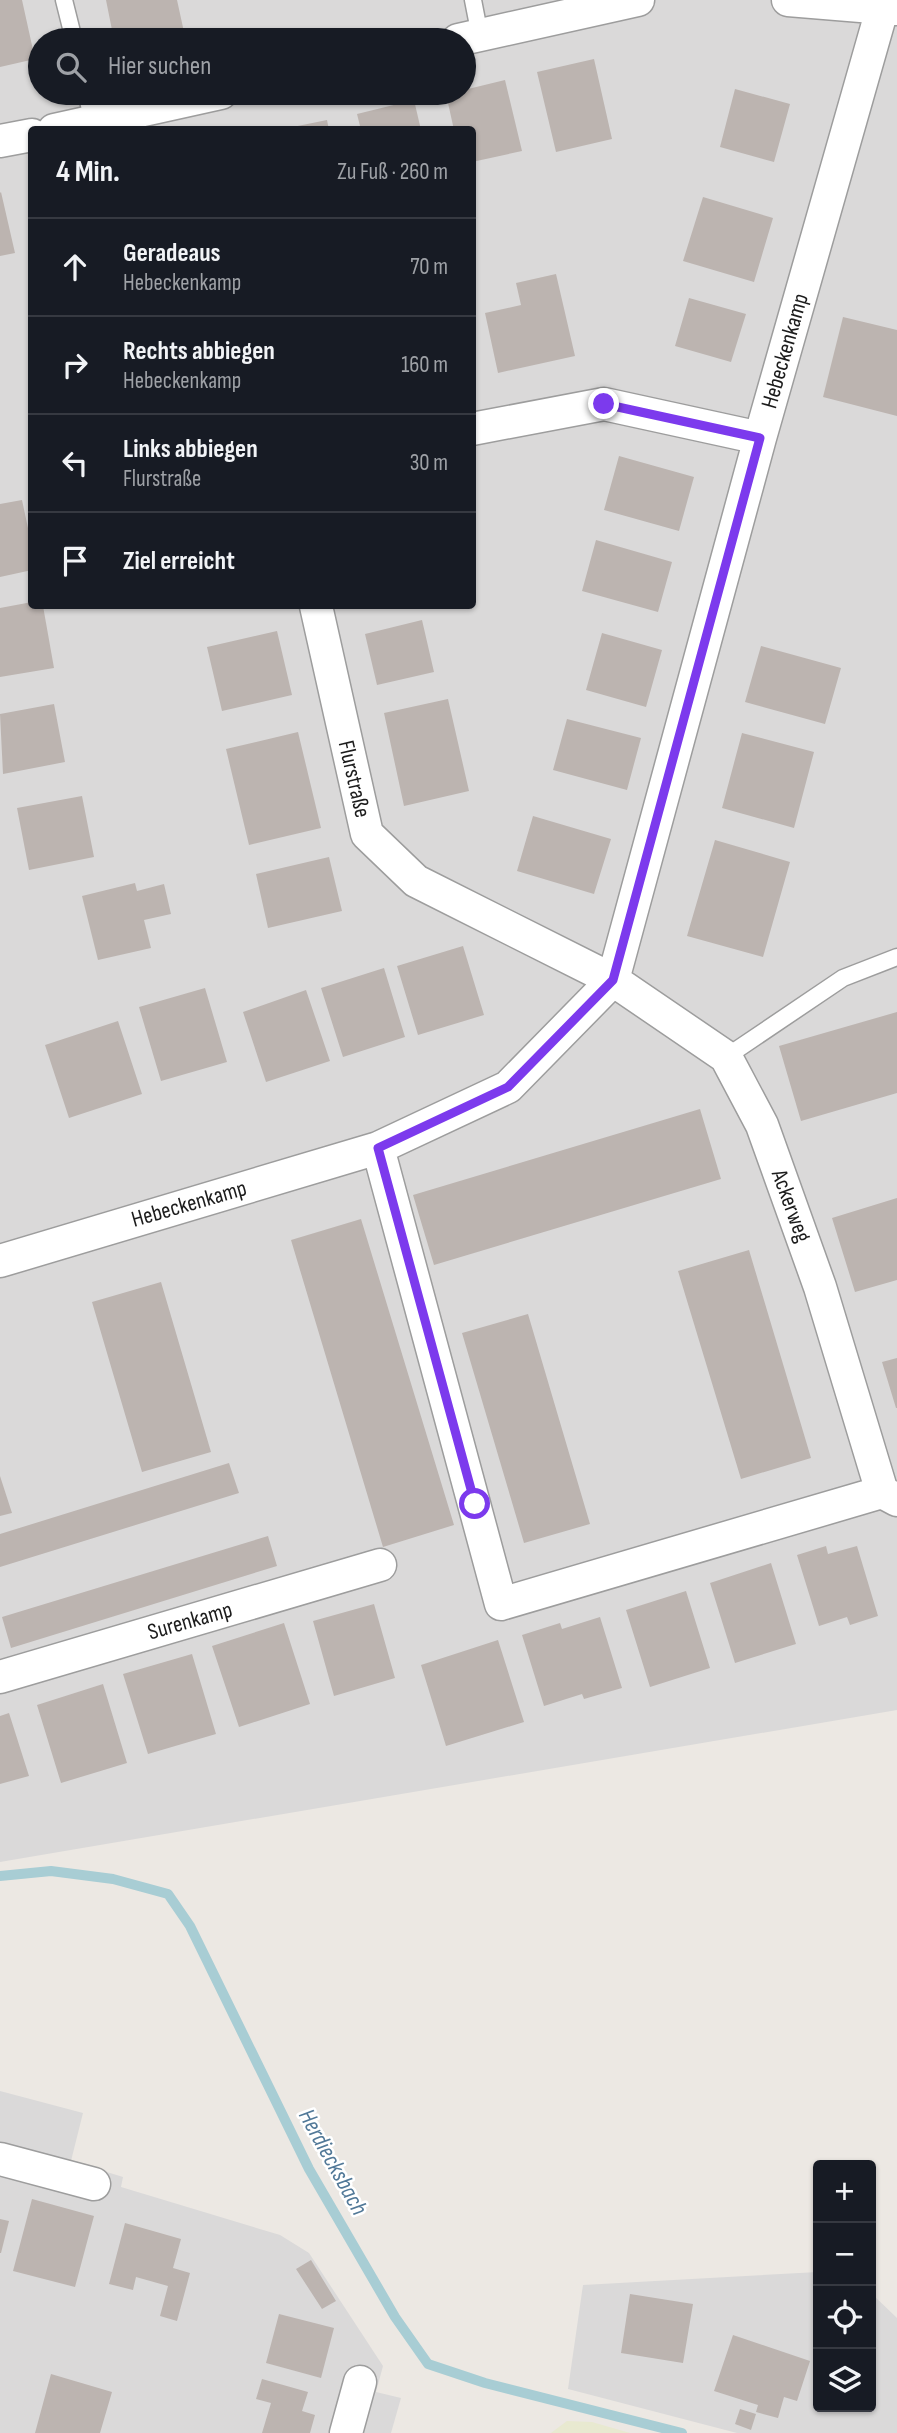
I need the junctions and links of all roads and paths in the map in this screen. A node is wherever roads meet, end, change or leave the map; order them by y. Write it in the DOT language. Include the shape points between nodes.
graph roads {
  1 [pos="64,0"];
  2 [pos="473,0"];
  3 [pos="638,0"];
  4 [pos="788,0"];
  5 [pos="890,8"];
  6 [pos="71,28"];
  7 [pos="470,28"];
  8 [pos="476,36"];
  9 [pos="109,105"];
  10 [pos="90,107"];
  11 [pos="60,126"];
  12 [pos="28,136"];
  13 [pos="0,141"];
  14 [pos="476,428"];
  15 [pos="760,438"];
  16 [pos="317,609"];
  17 [pos="897,957"];
  18 [pos="613,980"];
  19 [pos="726,1057"];
  20 [pos="378,1148"];
  21 [pos="0,1261"];
  22 [pos="890,1496"];
  23 [pos="380,1565"];
  24 [pos="0,1676"];
  25 [pos="0,2160"];
  26 [pos="93,2183"];
  27 [pos="360,2382"];
  28 [pos="346,2433"];
  1 -- 6 [label="lane"];
  2 -- 7 [label="lane"];
  3 -- 8 [label="street"];
  4 -- 5 [label="street"];
  5 -- 15 [label="street, Hebeckenkamp"];
  9 -- 10 [label="street"];
  10 -- 11 [label="street"];
  12 -- 13 [label="street"];
  14 -- 15 [label="street" via="604,404"];
  15 -- 18 [label="street, Hebeckenkamp"];
  16 -- 18 [label="street, Flurstraße" via="367,834 416,881"];
  17 -- 19 [label="lane" via="843,978"];
  18 -- 19 [label="street, Ackerweg"];
  18 -- 20 [label="street, Hebeckenkamp" via="508,1087"];
  19 -- 22 [label="street, Ackerweg" via="762,1125"];
  20 -- 21 [label="street, Hebeckenkamp"];
  20 -- 22 [label="street, Ackerweg" via="501,1604"];
  23 -- 24 [label="street, Surenkamp"];
  25 -- 26 [label="street"];
  27 -- 28 [label="street"];
}
